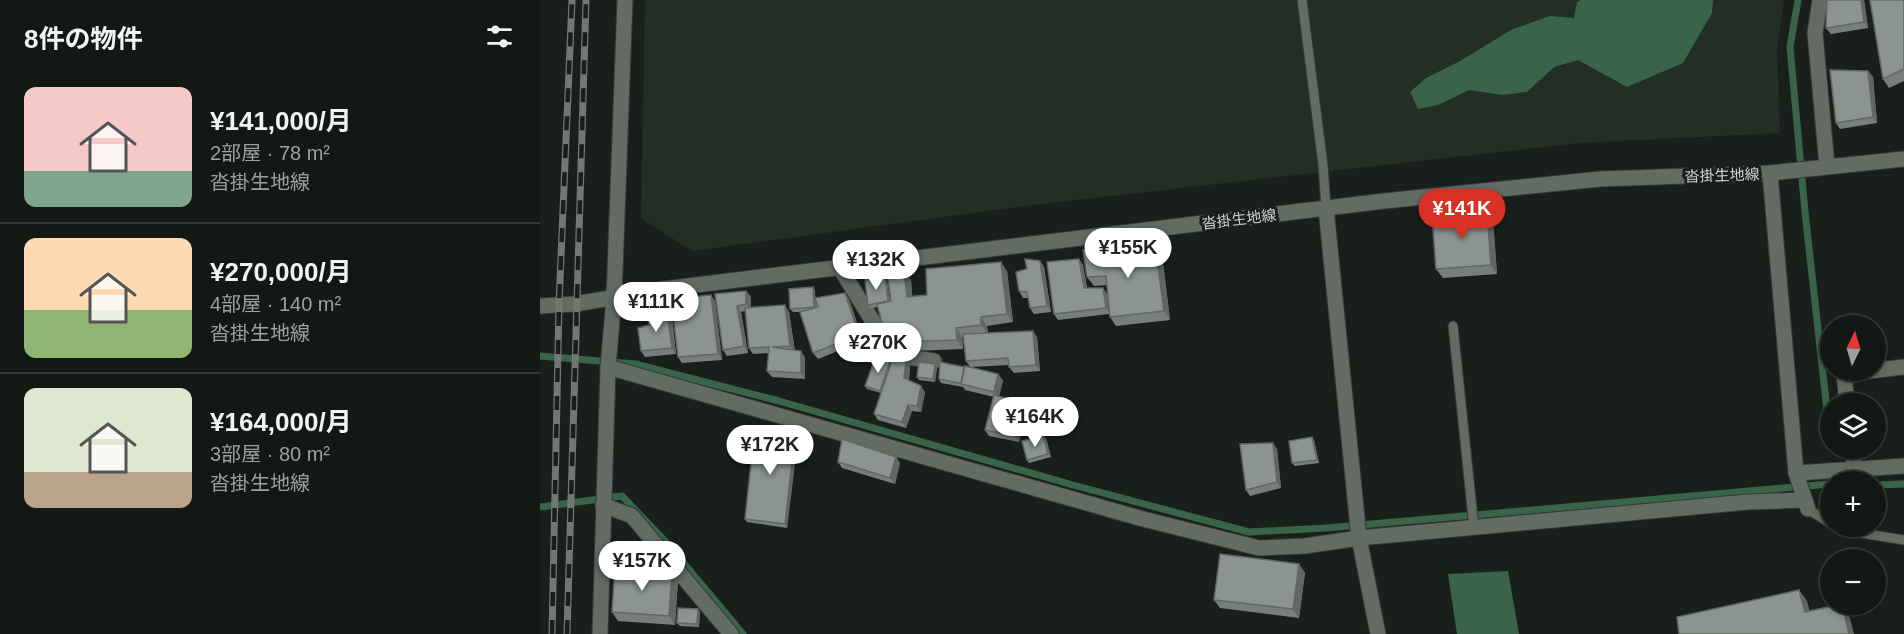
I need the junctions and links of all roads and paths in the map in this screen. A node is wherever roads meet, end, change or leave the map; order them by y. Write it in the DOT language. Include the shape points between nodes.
graph roads {
  1 [pos="625,0"];
  2 [pos="1302,0"];
  3 [pos="1820,0"];
  4 [pos="1904,159"];
  5 [pos="1827,166"];
  6 [pos="1770,173"];
  7 [pos="1326,208"];
  8 [pos="840,268"];
  9 [pos="614,298"];
  10 [pos="540,306"];
  11 [pos="1453,326"];
  12 [pos="934,361"];
  13 [pos="608,367"];
  14 [pos="1904,368"];
  15 [pos="1846,393"];
  16 [pos="1854,459"];
  17 [pos="1904,466"];
  18 [pos="1855,470"];
  19 [pos="1796,473"];
  20 [pos="603,505"];
  21 [pos="1807,505"];
  22 [pos="1820,515"];
  23 [pos="1474,528"];
  24 [pos="1886,537"];
  25 [pos="1359,538"];
  26 [pos="1904,540"];
  27 [pos="600,634"];
  28 [pos="731,634"];
  29 [pos="1378,634"];
  1 -- 9 [label="street"];
  2 -- 7 [label="lane"];
  3 -- 5 [label="street" via="1815,33"];
  4 -- 5 [label="street, 沓掛生地線"];
  5 -- 6 [label="street, 沓掛生地線"];
  6 -- 7 [label="street, 沓掛生地線" via="1600,179"];
  6 -- 19 [label="street"];
  7 -- 8 [label="street, 沓掛生地線"];
  7 -- 25 [label="street"];
  8 -- 9 [label="street, 沓掛生地線"];
  8 -- 12 [label="street" via="895,355"];
  9 -- 10 [label="street, 沓掛生地線"];
  9 -- 13 [label="street"];
  11 -- 23 [label="lane"];
  13 -- 20 [label="street"];
  13 -- 25 [label="street" via="1143,519 1259,548"];
  14 -- 15 [label="street" via="1844,374"];
  16 -- 18 [label="street"];
  17 -- 18 [label="street"];
  18 -- 19 [label="street"];
  19 -- 21 [label="street"];
  20 -- 27 [label="street"];
  20 -- 28 [label="street" via="632,516"];
  21 -- 22 [label="lane"];
  21 -- 23 [label="street" via="1748,502"];
  23 -- 25 [label="street"];
  24 -- 26 [label="lane"];
  25 -- 29 [label="street"];
}
